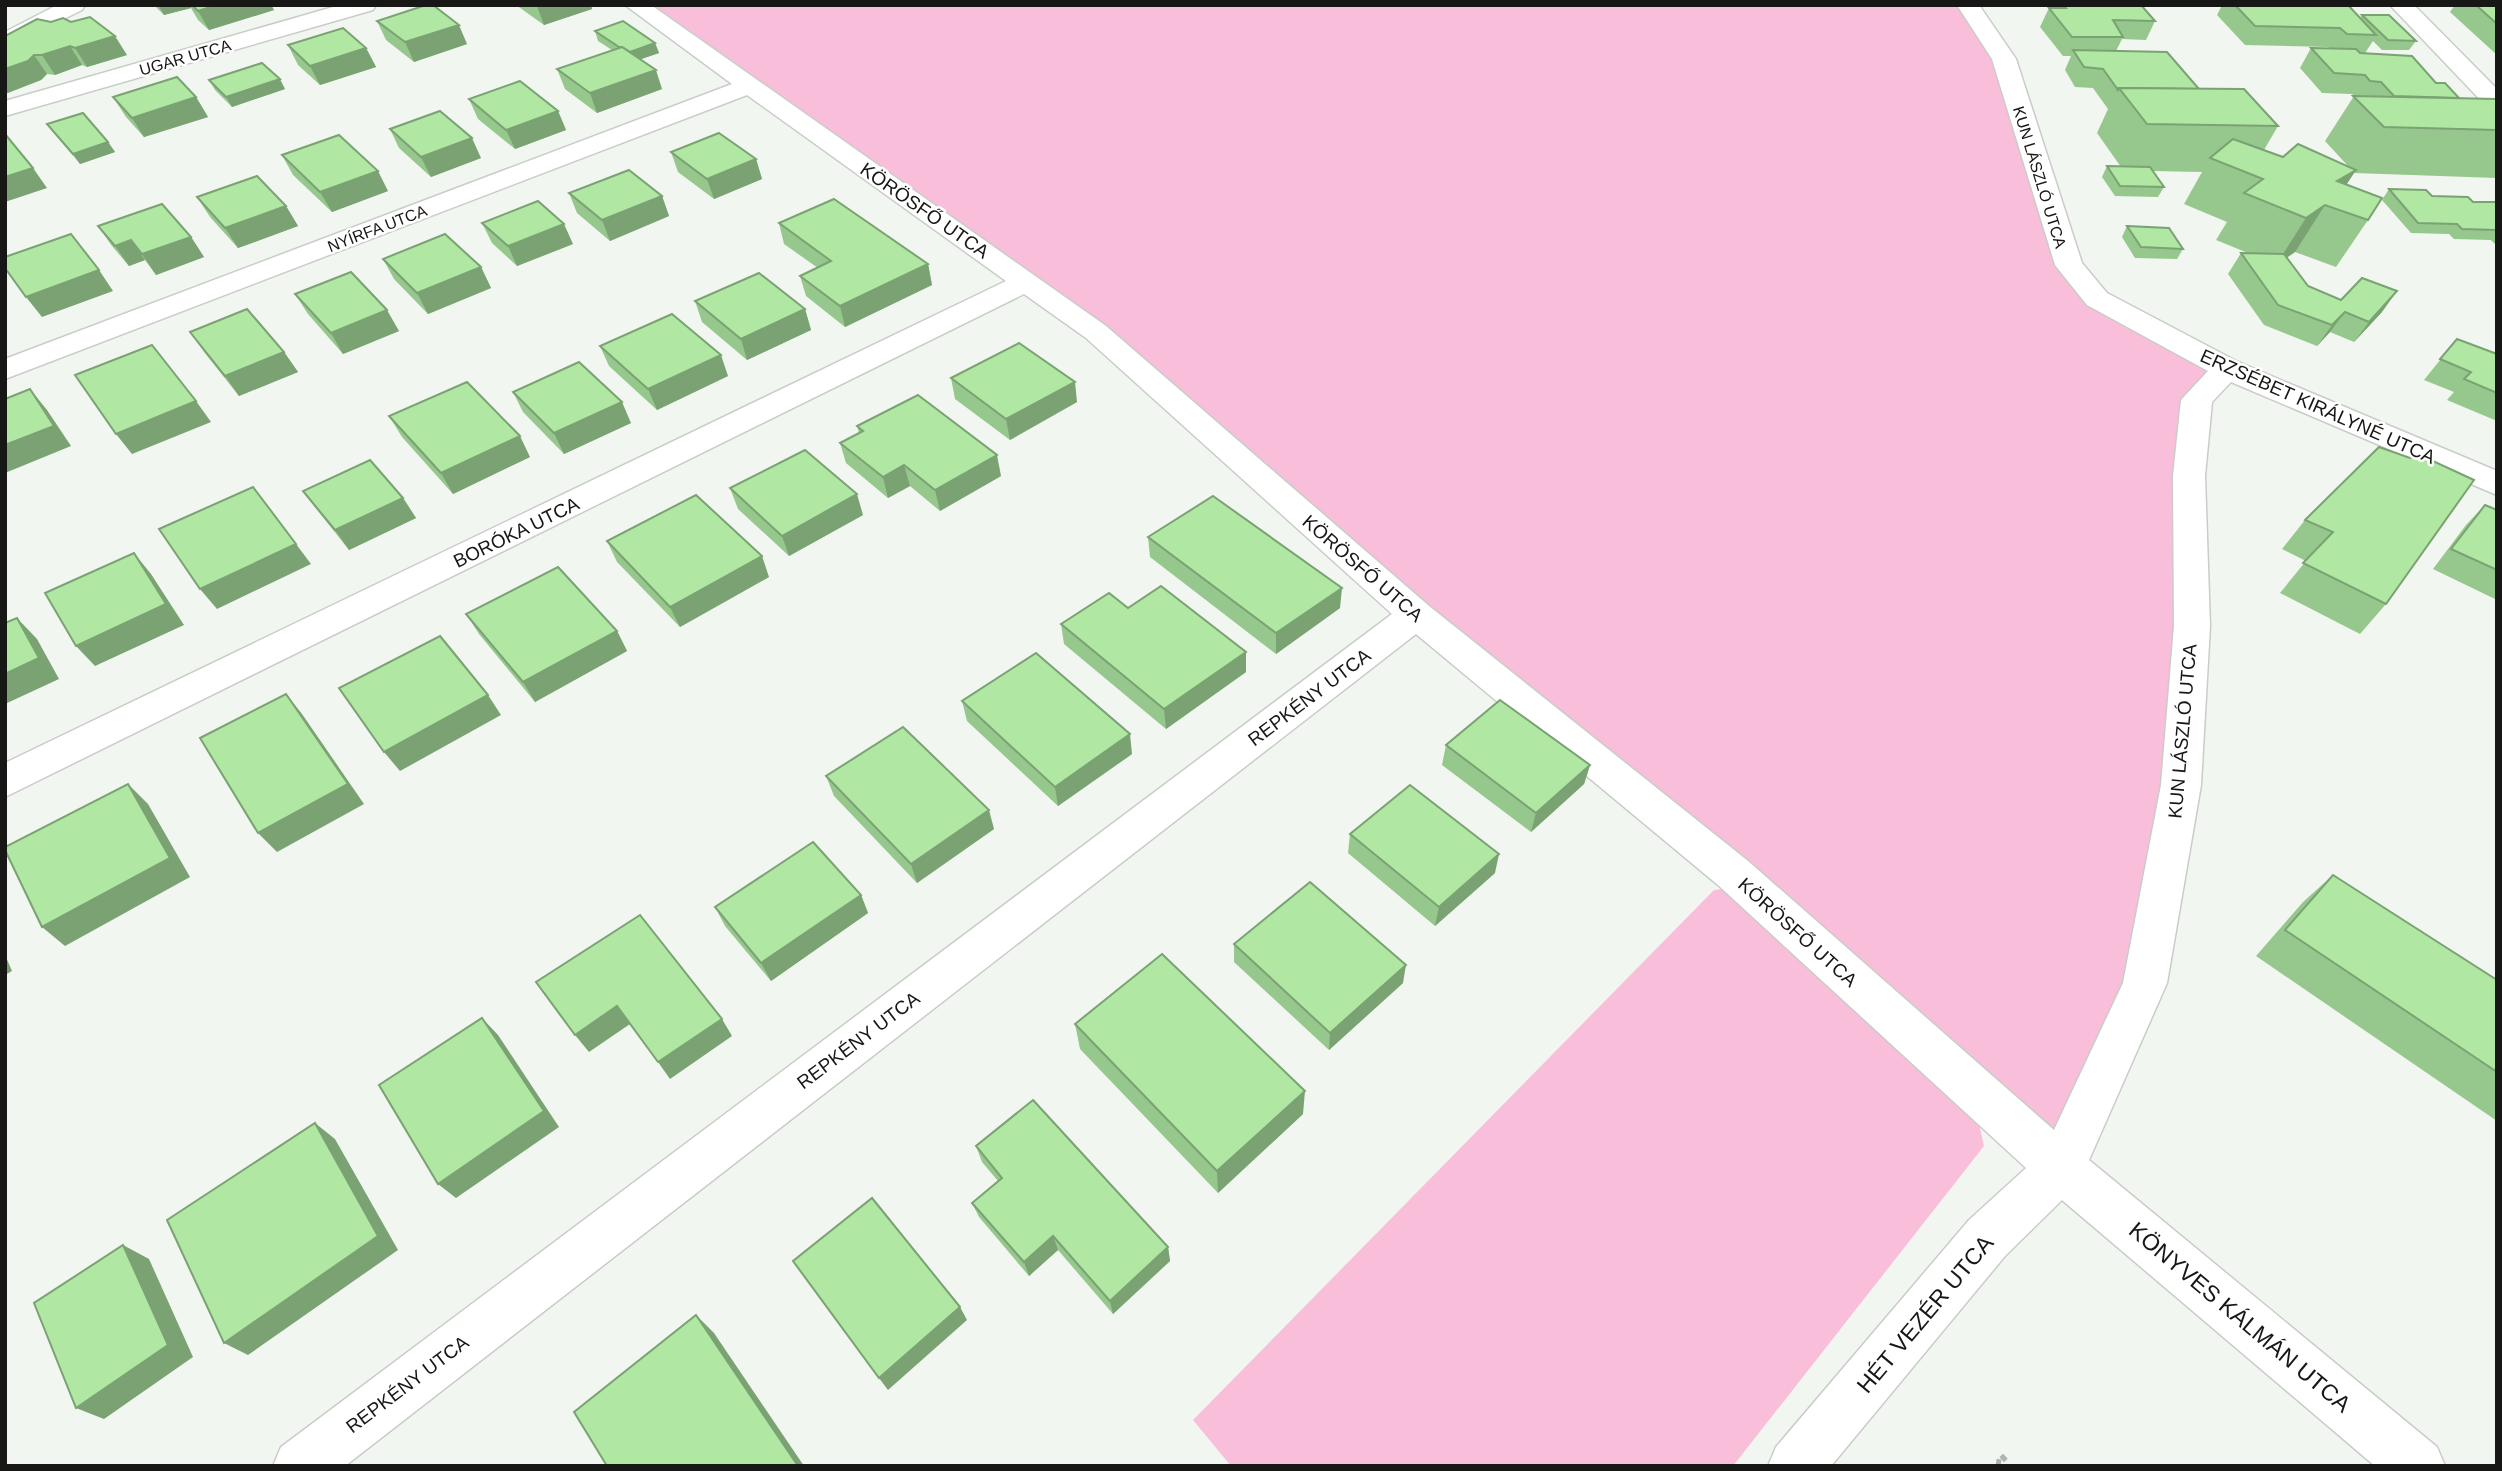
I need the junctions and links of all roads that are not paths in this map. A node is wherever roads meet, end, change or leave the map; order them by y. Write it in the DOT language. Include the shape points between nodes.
graph roads {
  1 [pos="74,5"];
  2 [pos="365,5"];
  3 [pos="636,5"];
  4 [pos="1968,5"];
  5 [pos="2402,5"];
  6 [pos="5,41"];
  7 [pos="750,86"];
  8 [pos="2497,103"];
  9 [pos="5,110"];
  10 [pos="1026,282"];
  11 [pos="2142,323"];
  12 [pos="2227,369"];
  13 [pos="5,370"];
  14 [pos="2497,484"];
  15 [pos="1416,615"];
  16 [pos="5,782"];
  17 [pos="2061,1168"];
  18 [pos="300,1466"];
  19 [pos="1795,1466"];
  20 [pos="2418,1466"];
  1 -- 6 [label="street"];
  2 -- 9 [label="street, UGAR UTCA"];
  3 -- 7 [label="street, KÖRÖSFŐ UTCA"];
  4 -- 11 [label="street, KUN LÁSZLÓ UTCA" via="2004,59 2069,265 2097,299"];
  5 -- 8 [label="street"];
  7 -- 10 [label="street, KÖRÖSFŐ UTCA"];
  7 -- 13 [label="street, NYÍRFA UTCA"];
  10 -- 15 [label="street, KÖRÖSFŐ UTCA" via="1096,332"];
  10 -- 16 [label="street, BORÓKA UTCA"];
  11 -- 12 [label="street, ERZSÉBET KIRÁLYNÉ UTCA"];
  12 -- 14 [label="street, ERZSÉBET KIRÁLYNÉ UTCA"];
  12 -- 17 [label="street, KUN LÁSZLÓ UTCA" via="2197,400 2189,476 2192,626 2181,785 2145,983"];
  15 -- 17 [label="street, KÖRÖSFŐ UTCA" via="1733,873"];
  15 -- 18 [label="street, REPKÉNY UTCA"];
  17 -- 19 [label="street, HÉT VEZÉR UTCA" via="1987,1238"];
  17 -- 20 [label="street, KÖNYVES KÁLMÁN UTCA"];
}
